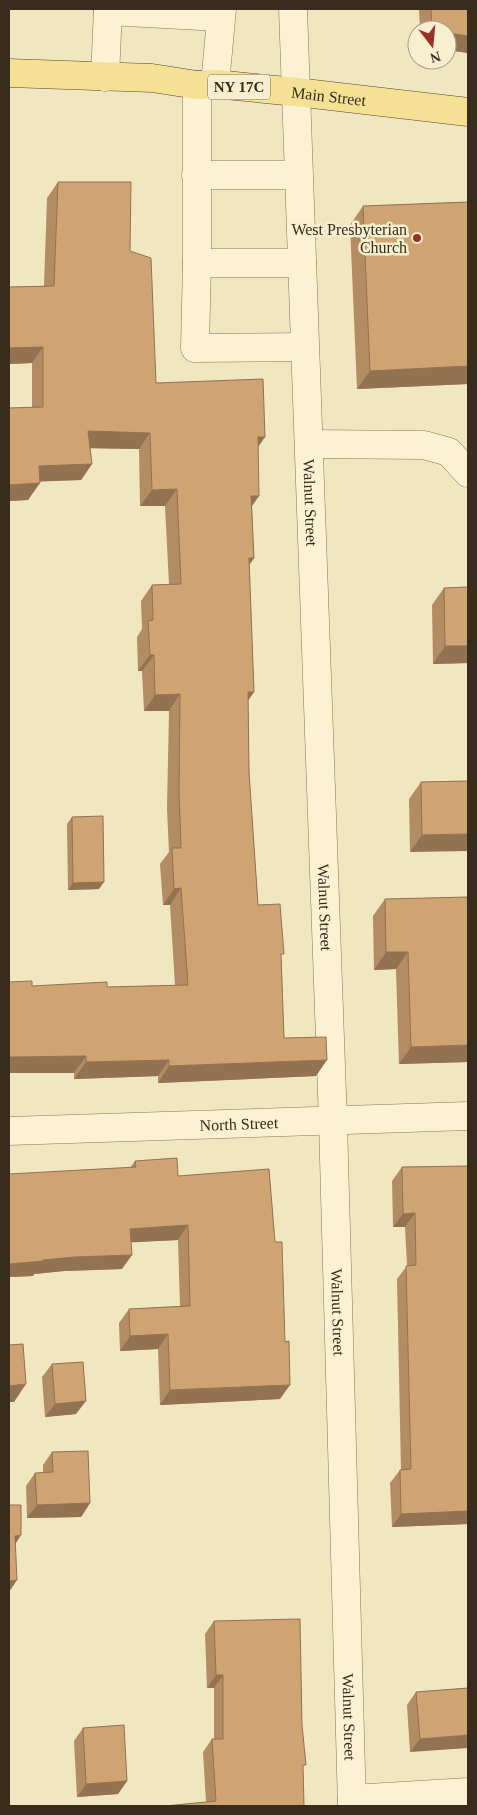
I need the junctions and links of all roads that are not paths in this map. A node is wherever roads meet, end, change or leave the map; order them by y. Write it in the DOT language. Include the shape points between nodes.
graph roads {
  1 [pos="293,9"];
  2 [pos="108,10"];
  3 [pos="221,13"];
  4 [pos="9,73"];
  5 [pos="105,77"];
  6 [pos="206,85"];
  7 [pos="296,92"];
  8 [pos="468,112"];
  9 [pos="196,175"];
  10 [pos="298,175"];
  11 [pos="197,263"];
  12 [pos="302,263"];
  13 [pos="304,347"];
  14 [pos="309,444"];
  15 [pos="468,473"];
  16 [pos="468,1116"];
  17 [pos="333,1122"];
  18 [pos="9,1131"];
  19 [pos="468,1792"];
  20 [pos="352,1803"];
  1 -- 7 [label="street, Walnut Street"];
  2 -- 3 [label="street"];
  2 -- 5 [label="street"];
  3 -- 6 [label="street"];
  4 -- 5 [label="main road, Main Street / NY 17C"];
  5 -- 6 [label="main road, Main Street / NY 17C" via="152,78"];
  6 -- 7 [label="main road, Main Street / NY 17C"];
  6 -- 9 [label="street"];
  7 -- 8 [label="main road, Main Street / NY 17C"];
  7 -- 10 [label="street, Walnut Street"];
  9 -- 10 [label="street"];
  9 -- 11 [label="street"];
  10 -- 12 [label="street, Walnut Street"];
  11 -- 12 [label="street"];
  11 -- 13 [label="street" via="195,348"];
  12 -- 13 [label="street, Walnut Street"];
  13 -- 14 [label="street, Walnut Street"];
  14 -- 15 [label="street" via="424,445 449,452"];
  14 -- 17 [label="street, Walnut Street"];
  16 -- 17 [label="street, North Street"];
  17 -- 18 [label="street, North Street"];
  17 -- 20 [label="street, Walnut Street"];
  19 -- 20 [label="street"];
}
